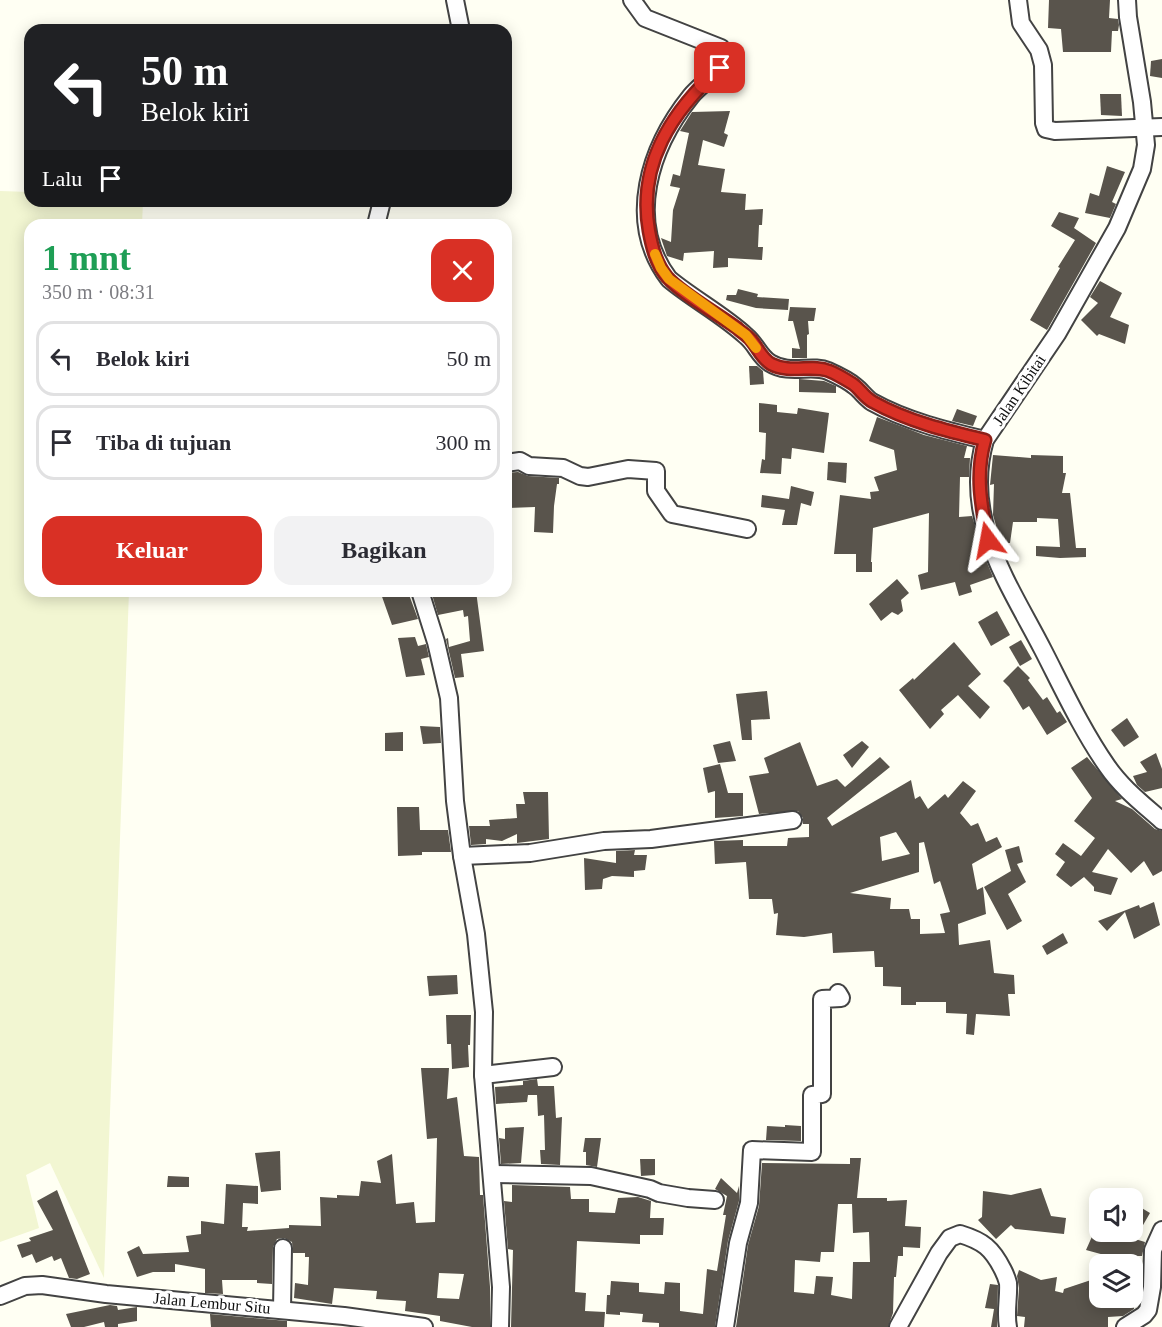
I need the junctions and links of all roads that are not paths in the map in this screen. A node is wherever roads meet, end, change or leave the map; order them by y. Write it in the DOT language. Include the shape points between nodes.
graph roads {
  1 [pos="455,0"];
  2 [pos="632,0"];
  3 [pos="1018,0"];
  4 [pos="1127,0"];
  5 [pos="460,24"];
  6 [pos="1144,127"];
  7 [pos="1162,127"];
  8 [pos="985,440"];
  9 [pos="512,462"];
  10 [pos="747,529"];
  11 [pos="422,597"];
  12 [pos="793,820"];
  13 [pos="1162,821"];
  14 [pos="462,856"];
  15 [pos="838,993"];
  16 [pos="553,1067"];
  17 [pos="483,1074"];
  18 [pos="492,1174"];
  19 [pos="715,1200"];
  20 [pos="1162,1230"];
  21 [pos="283,1248"];
  22 [pos="1157,1287"];
  23 [pos="0,1296"];
  24 [pos="282,1310"];
  25 [pos="424,1327"];
  26 [pos="500,1327"];
  27 [pos="725,1327"];
  28 [pos="898,1327"];
  29 [pos="1008,1327"];
  30 [pos="1125,1327"];
  1 -- 5 [label="street"];
  2 -- 8 [label="street" via="645,18 721,48 725,54 722,66 689,98 667,132 648,179 645,192 651,244 669,279 746,335 760,354 778,367 820,368 852,384 880,406"];
  3 -- 6 [label="street" via="1023,29 1039,50 1043,65 1046,129"];
  4 -- 6 [label="street, Jalan Kibitai"];
  6 -- 7 [label="street"];
  6 -- 8 [label="street, Jalan Kibitai" via="1142,169 1118,228 1057,334"];
  8 -- 13 [label="street, Jalan Kibitai" via="979,464 981,510 1000,570 1108,768"];
  9 -- 10 [label="street" via="563,468 588,477 628,469 656,471 656,491 672,514"];
  11 -- 14 [label="street" via="449,698"];
  12 -- 14 [label="street" via="530,853"];
  14 -- 17 [label="street" via="484,1012"];
  15 -- 27 [label="street" via="841,998 822,999 822,1094 812,1095 812,1152 752,1150 749,1203 738,1243"];
  16 -- 17 [label="street"];
  17 -- 18 [label="street"];
  18 -- 19 [label="street" via="591,1176 660,1193"];
  18 -- 26 [label="street" via="501,1287"];
  20 -- 22 [label="street" via="1153,1250"];
  21 -- 24 [label="street"];
  22 -- 30 [label="street" via="1144,1315"];
  23 -- 24 [label="street, Jalan Lembur Situ" via="42,1285"];
  24 -- 25 [label="street, Jalan Lembur Situ"];
  28 -- 29 [label="street" via="939,1253 950,1238 960,1234 991,1249 999,1262 1008,1281"];
}
